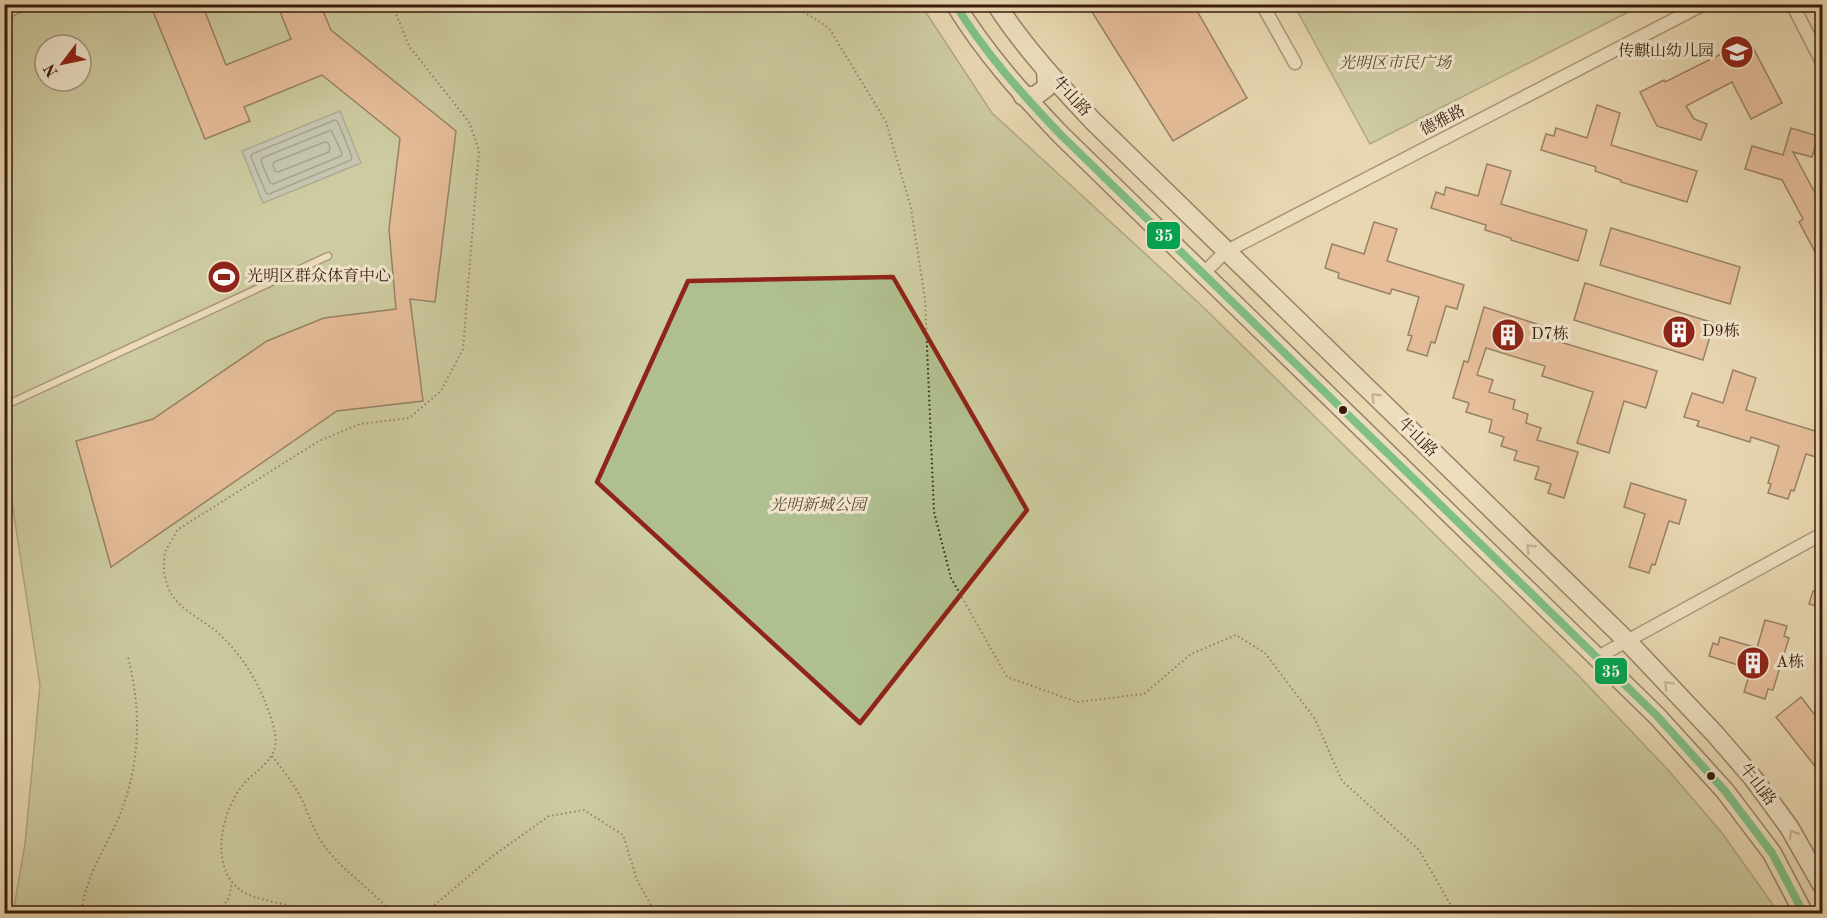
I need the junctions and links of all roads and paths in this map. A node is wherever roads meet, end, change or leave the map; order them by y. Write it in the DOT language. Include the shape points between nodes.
graph roads {
  1 [pos="14,4"];
  2 [pos="392,4"];
  3 [pos="792,4"];
  4 [pos="955,4"];
  5 [pos="996,4"];
  6 [pos="1262,4"];
  7 [pos="1704,4"];
  8 [pos="1792,4"];
  9 [pos="4,9"];
  10 [pos="1822,62"];
  11 [pos="1295,63"];
  12 [pos="1046,70"];
  13 [pos="1023,96"];
  14 [pos="1225,252"];
  15 [pos="328,256"];
  16 [pos="1203,274"];
  17 [pos="4,406"];
  18 [pos="1822,534"];
  19 [pos="1627,641"];
  20 [pos="128,657"];
  21 [pos="1596,658"];
  22 [pos="272,756"];
  23 [pos="232,882"];
  24 [pos="1822,885"];
  25 [pos="81,914"];
  26 [pos="217,914"];
  27 [pos="311,914"];
  28 [pos="392,914"];
  29 [pos="424,914"];
  30 [pos="656,914"];
  31 [pos="1456,914"];
  32 [pos="1804,914"];
  1 -- 9 [label="main road"];
  2 -- 22 [label="path" via="409,46 469,122 480,150 463,349 441,391 409,418 360,424 319,441 177,530 166,552 165,576 174,598 229,644 256,683 275,734"];
  3 -- 31 [label="path" via="829,28 886,122 911,208 926,299 934,512 951,578 1007,677 1077,702 1144,694 1191,654 1236,635 1265,652 1315,719 1342,781 1419,850"];
  4 -- 13 [label="street, 牛山路" via="975,38"];
  5 -- 12 [label="street, 牛山路"];
  6 -- 11 [label="street"];
  7 -- 14 [label="street, 德雅路"];
  8 -- 10 [label="street"];
  12 -- 13 [label="street" via="1047,87 1035,96"];
  12 -- 14 [label="street, 牛山路"];
  13 -- 16 [label="street, 牛山路"];
  14 -- 16 [label="street, 德雅路"];
  19 -- 14 [label="street, 牛山路, one-way"];
  15 -- 17 [label="lane"];
  16 -- 21 [label="street, 牛山路"];
  18 -- 19 [label="street"];
  19 -- 21 [label="street"];
  24 -- 19 [label="street, 牛山路, one-way" via="1789,827 1753,778"];
  20 -- 25 [label="path" via="138,716 132,776 120,814 93,869"];
  21 -- 32 [label="street, 牛山路" via="1657,716 1725,791 1772,853"];
  22 -- 23 [label="path" via="243,784 225,820 223,859"];
  22 -- 28 [label="path" via="297,791 325,847"];
  23 -- 26 [label="path" via="229,898"];
  23 -- 27 [label="path" via="253,896"];
  29 -- 30 [label="path" via="490,858 549,816 584,810 623,835 637,880"];
}
